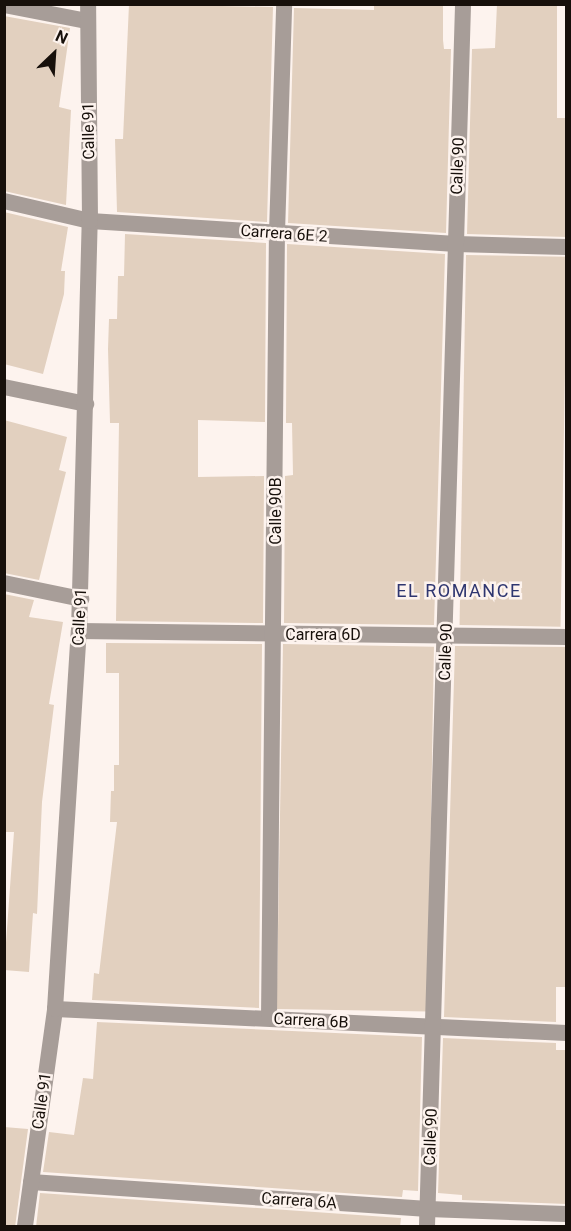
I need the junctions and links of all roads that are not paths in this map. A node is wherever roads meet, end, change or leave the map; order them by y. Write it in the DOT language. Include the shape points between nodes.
graph roads {
  1 [pos="284,4"];
  2 [pos="463,4"];
  3 [pos="4,5"];
  4 [pos="87,13"];
  5 [pos="4,201"];
  6 [pos="90,221"];
  7 [pos="277,233"];
  8 [pos="456,244"];
  9 [pos="567,247"];
  10 [pos="4,387"];
  11 [pos="87,404"];
  12 [pos="4,583"];
  13 [pos="81,599"];
  14 [pos="79,631"];
  15 [pos="276,635"];
  16 [pos="446,636"];
  17 [pos="567,637"];
  18 [pos="56,1009"];
  19 [pos="269,1018"];
  20 [pos="435,1028"];
  21 [pos="567,1033"];
  22 [pos="31,1182"];
  23 [pos="428,1209"];
  24 [pos="567,1214"];
  25 [pos="25,1227"];
  26 [pos="427,1227"];
  1 -- 7 [label="street, Calle 90B"];
  2 -- 8 [label="street, Calle 90"];
  3 -- 4 [label="street"];
  4 -- 6 [label="street, Calle 91"];
  5 -- 6 [label="street, Carrera 6E 2"];
  6 -- 7 [label="street, Carrera 6E 2"];
  6 -- 11 [label="street, Calle 91"];
  7 -- 8 [label="street, Carrera 6E 2"];
  7 -- 15 [label="street, Calle 90B"];
  8 -- 9 [label="street, Carrera 6E 2"];
  8 -- 16 [label="street, Calle 90"];
  10 -- 11 [label="street"];
  11 -- 13 [label="street, Calle 91"];
  12 -- 13 [label="street"];
  13 -- 14 [label="street, Calle 91"];
  14 -- 15 [label="street, Carrera 6D"];
  14 -- 18 [label="street, Calle 91"];
  15 -- 16 [label="street, Carrera 6D"];
  15 -- 19 [label="street, Calle 90B"];
  16 -- 17 [label="street, Carrera 6D"];
  16 -- 20 [label="street, Calle 90"];
  18 -- 19 [label="street, Carrera 6B"];
  18 -- 22 [label="street, Calle 91"];
  19 -- 20 [label="street, Carrera 6B"];
  20 -- 21 [label="street, Carrera 6B"];
  20 -- 23 [label="street, Calle 90"];
  22 -- 23 [label="street, Carrera 6A"];
  22 -- 25 [label="street, Calle 91"];
  23 -- 24 [label="street, Carrera 6A"];
  23 -- 26 [label="street, Calle 90"];
}
